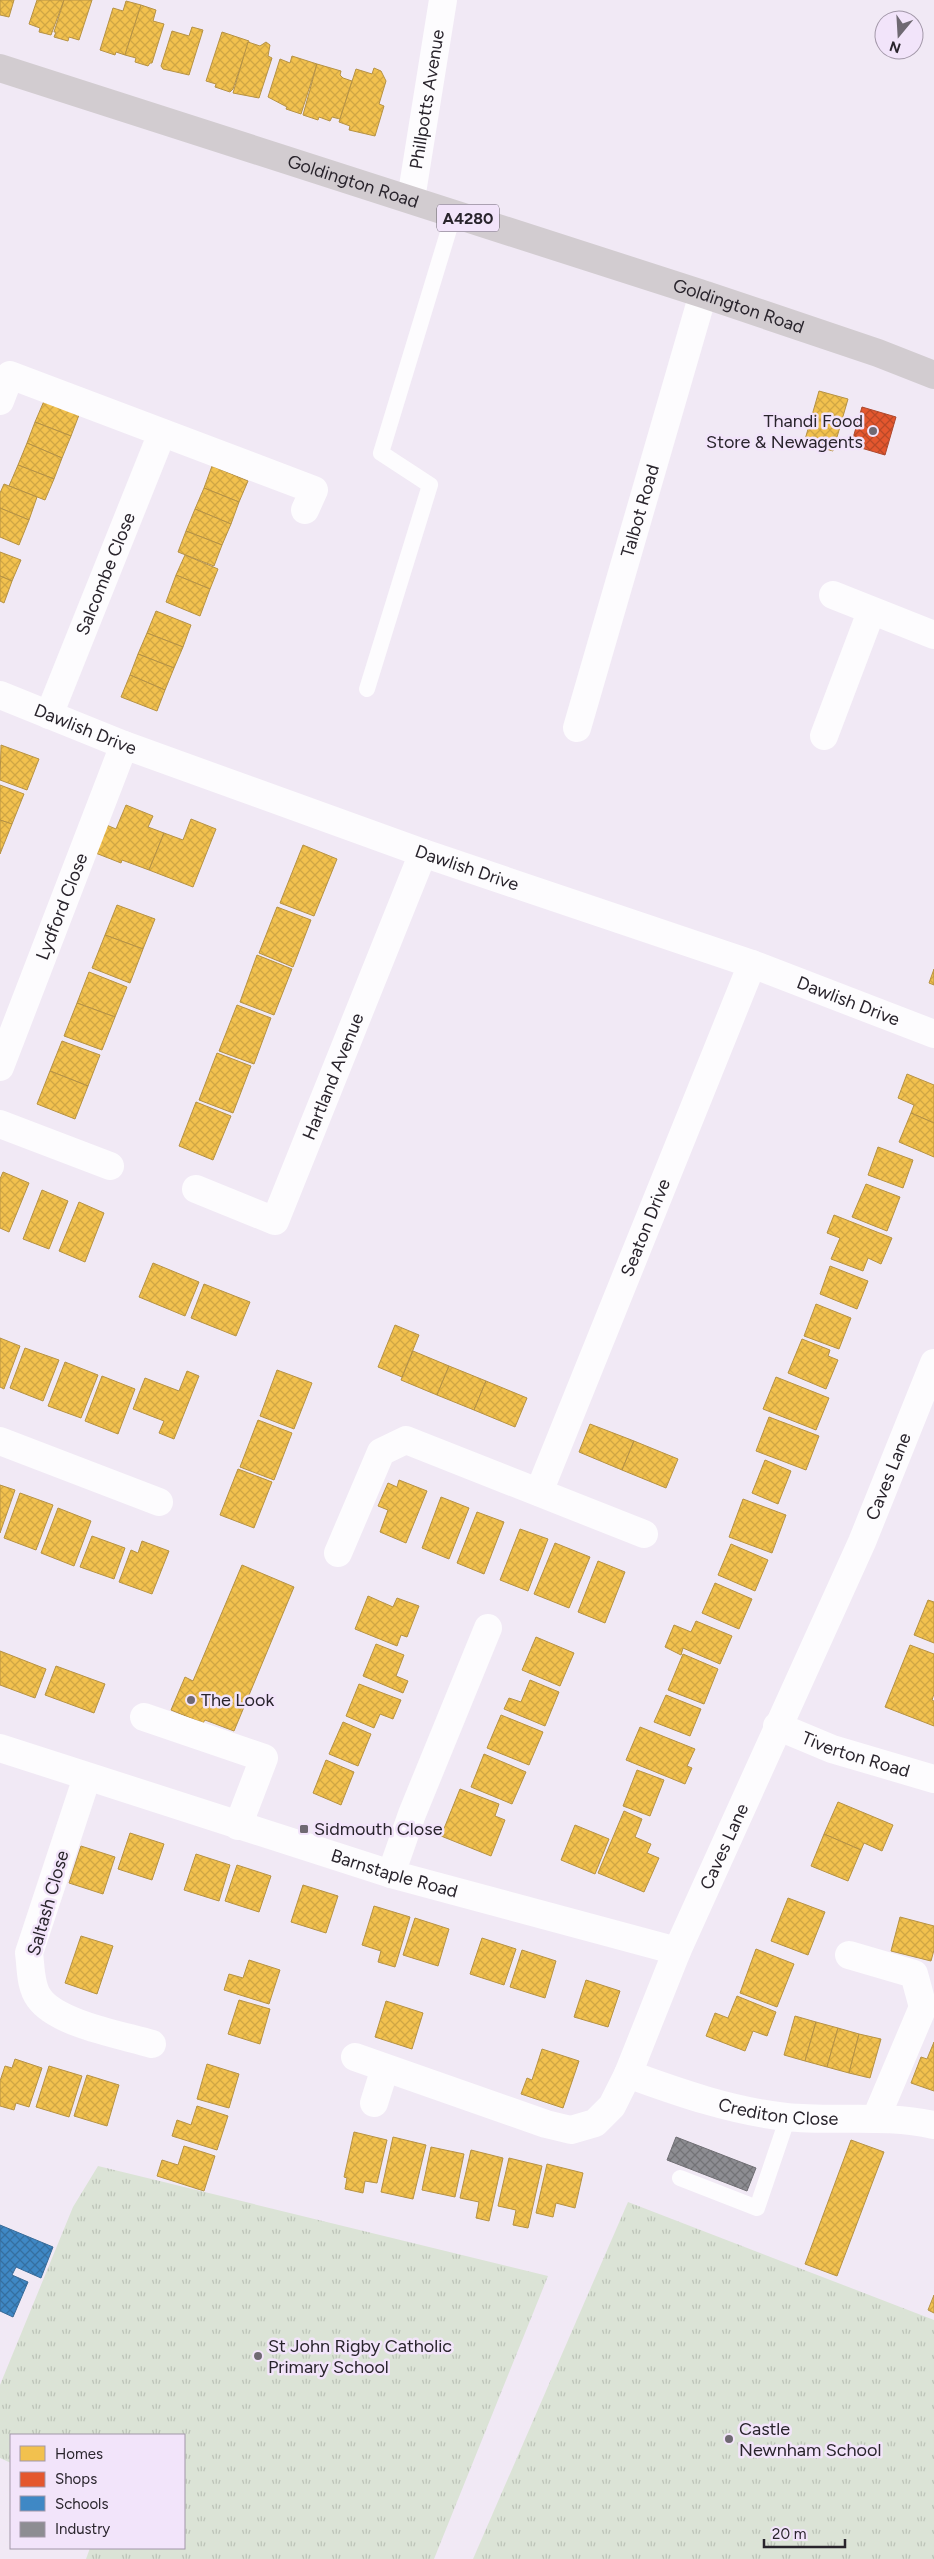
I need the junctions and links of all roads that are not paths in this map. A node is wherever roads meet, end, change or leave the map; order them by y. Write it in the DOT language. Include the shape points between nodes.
graph roads {
  1 [pos="443,0"];
  2 [pos="0,68"];
  3 [pos="411,199"];
  4 [pos="454,213"];
  5 [pos="703,294"];
  6 [pos="934,375"];
  7 [pos="0,401"];
  8 [pos="162,433"];
  9 [pos="305,510"];
  10 [pos="833,595"];
  11 [pos="871,612"];
  12 [pos="934,634"];
  13 [pos="367,689"];
  14 [pos="0,695"];
  15 [pos="49,715"];
  16 [pos="577,728"];
  17 [pos="824,736"];
  18 [pos="124,745"];
  19 [pos="423,853"];
  20 [pos="752,964"];
  21 [pos="934,1034"];
  22 [pos="0,1068"];
  23 [pos="0,1124"];
  24 [pos="110,1166"];
  25 [pos="196,1189"];
  26 [pos="934,1363"];
  27 [pos="0,1441"];
  28 [pos="539,1492"];
  29 [pos="159,1502"];
  30 [pos="644,1534"];
  31 [pos="338,1553"];
  32 [pos="488,1628"];
  33 [pos="144,1717"];
  34 [pos="777,1726"];
  35 [pos="0,1748"];
  36 [pos="87,1777"];
  37 [pos="934,1779"];
  38 [pos="238,1826"];
  39 [pos="391,1874"];
  40 [pos="677,1951"];
  41 [pos="849,1955"];
  42 [pos="152,2044"];
  43 [pos="355,2057"];
  44 [pos="385,2068"];
  45 [pos="628,2074"];
  46 [pos="374,2103"];
  47 [pos="788,2117"];
  48 [pos="876,2118"];
  49 [pos="934,2125"];
  50 [pos="680,2178"];
  1 -- 3 [label="street, Phillpotts Avenue"];
  2 -- 3 [label="main road, Goldington Road / A4280"];
  3 -- 4 [label="main road, Goldington Road / A4280"];
  4 -- 5 [label="main road, Goldington Road / A4280"];
  4 -- 13 [label="lane" via="381,453 430,485"];
  5 -- 6 [label="main road, Goldington Road / A4280"];
  5 -- 16 [label="street, Talbot Road"];
  7 -- 8 [label="street" via="10,375"];
  8 -- 9 [label="street" via="314,490"];
  8 -- 15 [label="street, Salcombe Close"];
  10 -- 11 [label="street"];
  11 -- 12 [label="street"];
  11 -- 17 [label="street"];
  14 -- 15 [label="street, Dawlish Drive"];
  15 -- 18 [label="street, Dawlish Drive"];
  18 -- 19 [label="street, Dawlish Drive"];
  18 -- 22 [label="street, Lydford Close"];
  19 -- 20 [label="street, Dawlish Drive"];
  19 -- 25 [label="street, Hartland Avenue" via="275,1221"];
  20 -- 21 [label="street, Dawlish Drive"];
  20 -- 28 [label="street, Seaton Drive"];
  23 -- 24 [label="street"];
  26 -- 34 [label="street, Caves Lane" via="862,1542"];
  27 -- 29 [label="street"];
  28 -- 30 [label="street"];
  28 -- 31 [label="street" via="406,1440 381,1452"];
  32 -- 39 [label="street"];
  33 -- 38 [label="street" via="264,1758"];
  34 -- 37 [label="street, Tiverton Road" via="832,1749"];
  34 -- 40 [label="street, Caves Lane"];
  35 -- 36 [label="street, Barnstaple Road"];
  36 -- 38 [label="street, Barnstaple Road"];
  36 -- 42 [label="street, Saltash Close" via="29,1953 31,1978 38,1997 50,2009 72,2020"];
  38 -- 39 [label="street, Barnstaple Road"];
  39 -- 40 [label="street, Barnstaple Road"];
  40 -- 45 [label="street, Caves Lane"];
  41 -- 48 [label="street" via="914,1974 923,2007"];
  43 -- 44 [label="street, Caves Lane"];
  44 -- 45 [label="street, Caves Lane" via="571,2130 596,2123 612,2106"];
  44 -- 46 [label="street"];
  45 -- 47 [label="street, Crediton Close" via="733,2109"];
  47 -- 48 [label="street, Crediton Close"];
  47 -- 50 [label="lane" via="757,2208"];
  48 -- 49 [label="street, Crediton Close"];
}
